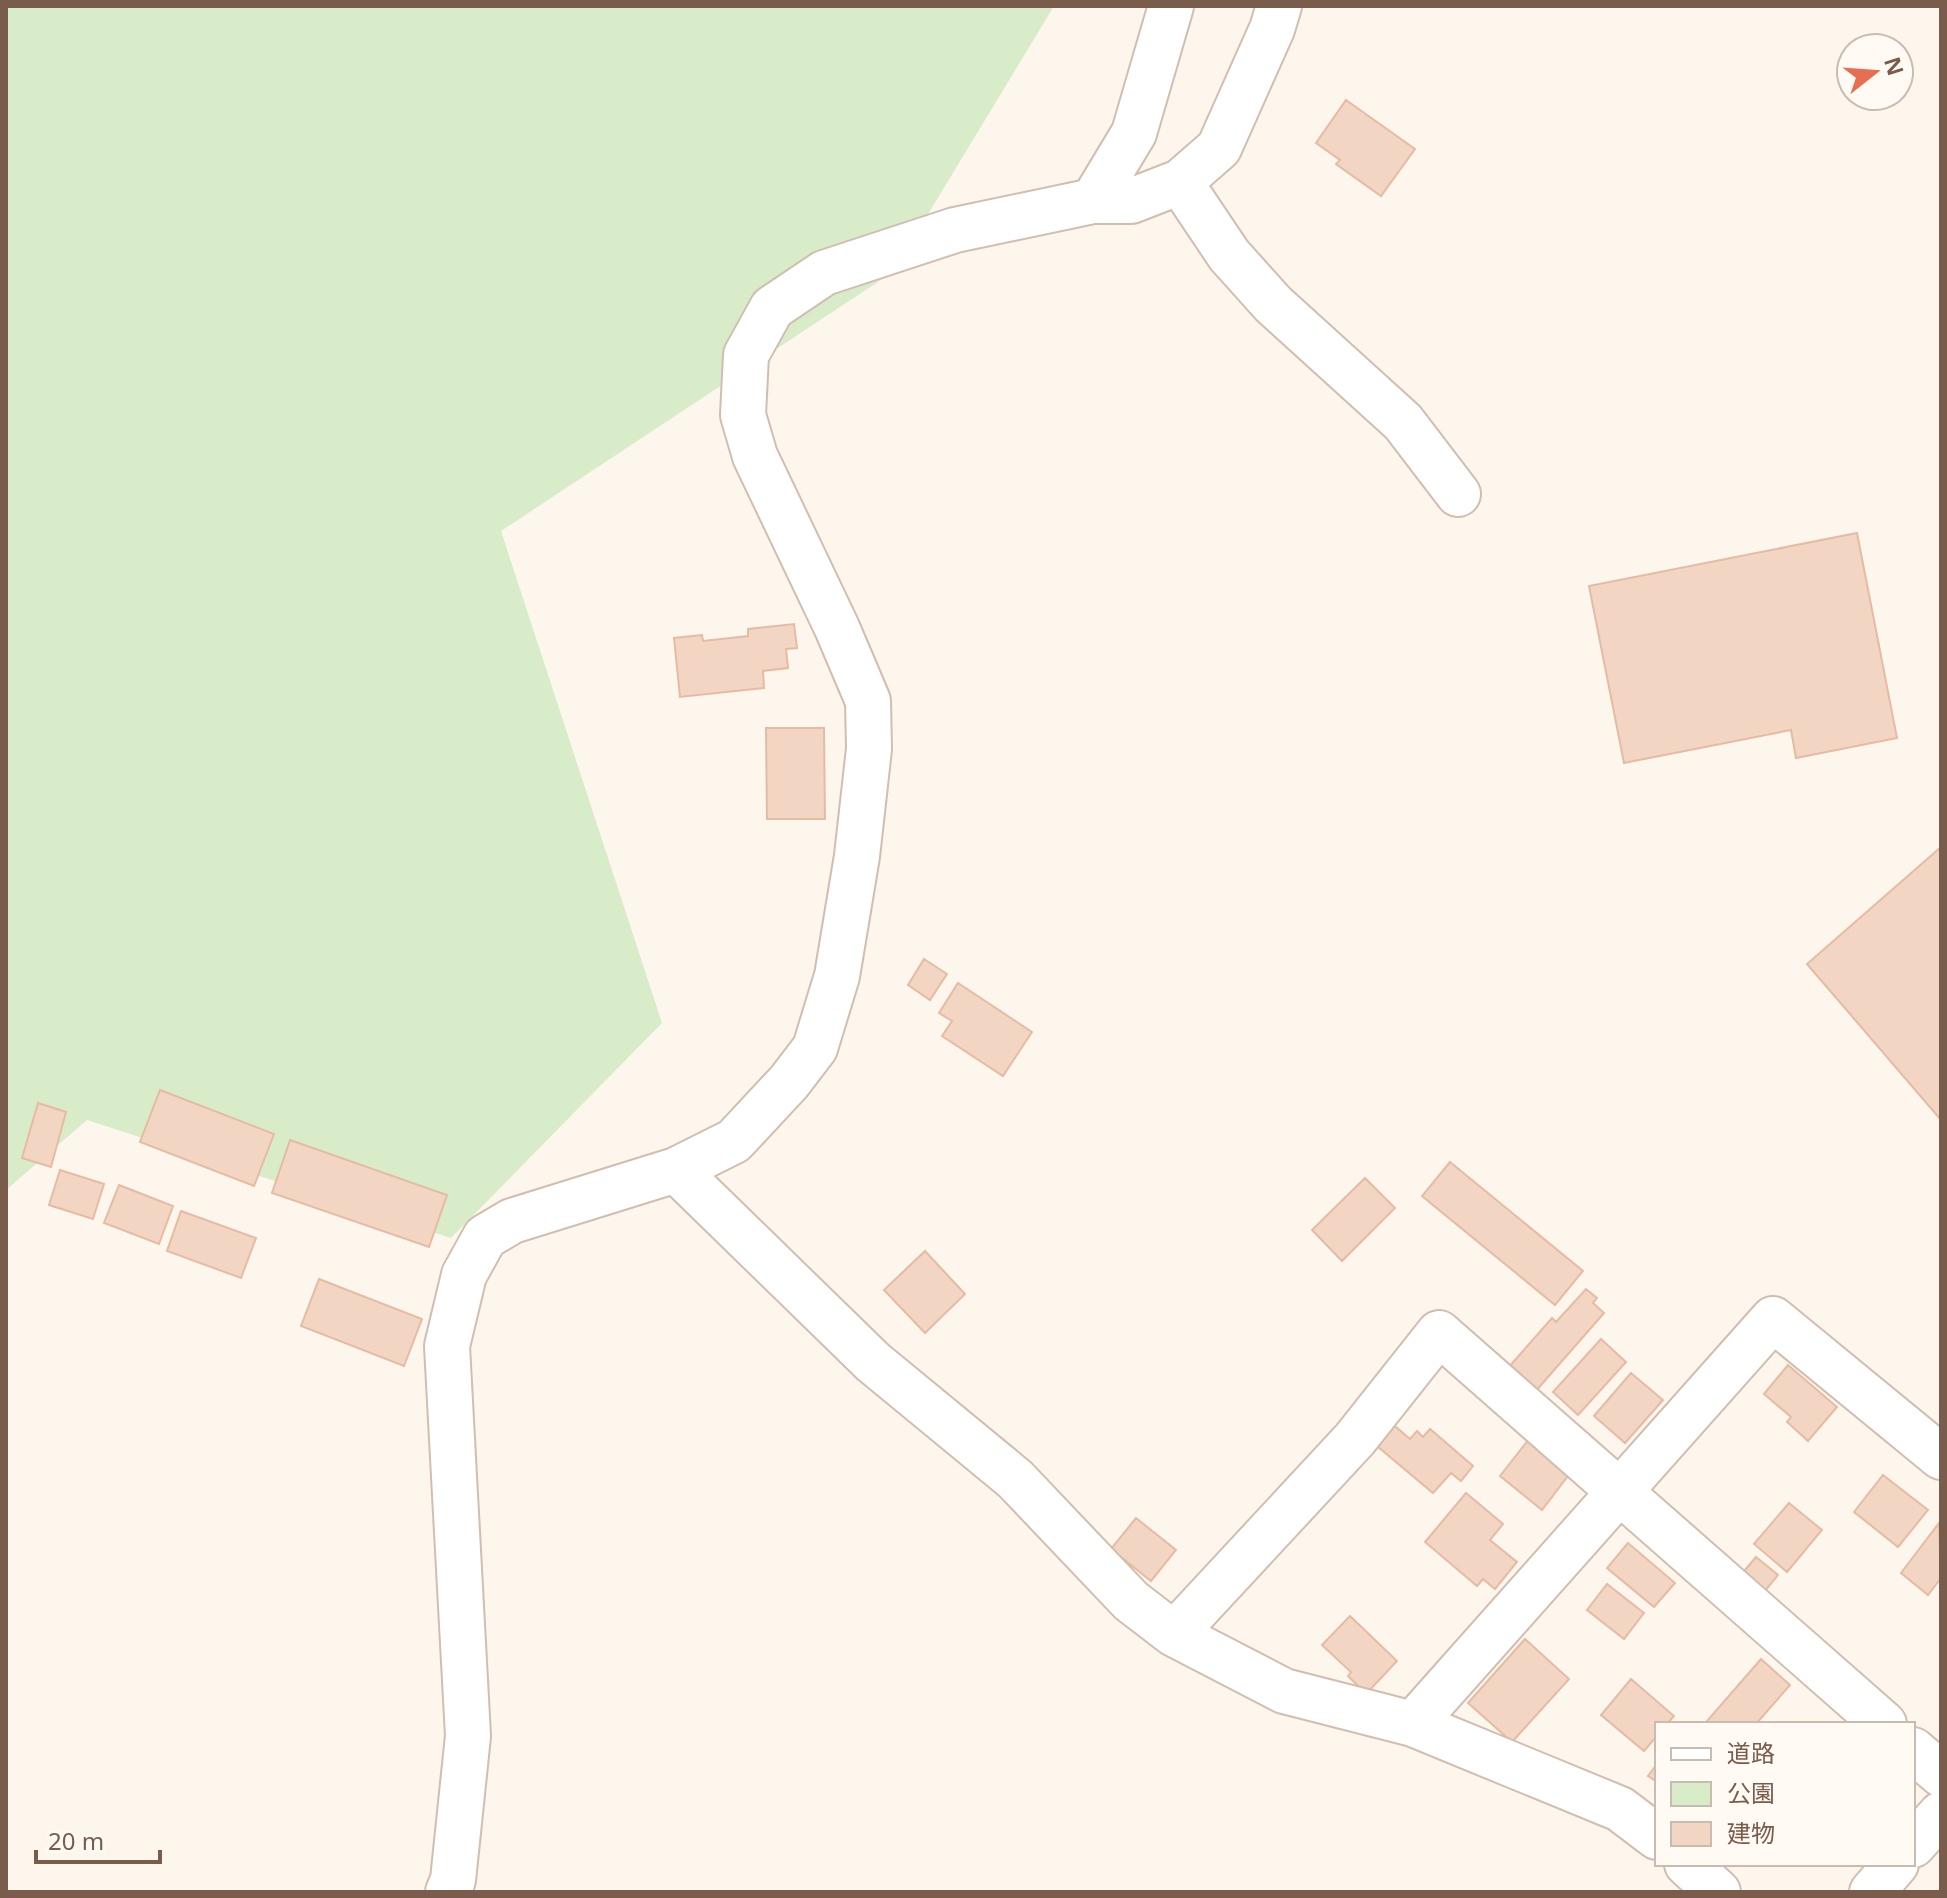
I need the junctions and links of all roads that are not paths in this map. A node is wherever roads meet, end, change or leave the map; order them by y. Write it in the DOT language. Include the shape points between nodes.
graph roads {
  1 [pos="1171,6"];
  2 [pos="1279,6"];
  3 [pos="1180,182"];
  4 [pos="1093,201"];
  5 [pos="1458,494"];
  6 [pos="676,1170"];
  7 [pos="1941,1457"];
  8 [pos="1619,1492"];
  9 [pos="1174,1634"];
  10 [pos="1882,1722"];
  11 [pos="1413,1724"];
  12 [pos="1915,1752"];
  13 [pos="1941,1774"];
  14 [pos="1941,1814"];
  15 [pos="1655,1835"];
  16 [pos="1915,1843"];
  17 [pos="1689,1866"];
  18 [pos="1894,1866"];
  19 [pos="448,1892"];
  20 [pos="1718,1892"];
  21 [pos="1872,1892"];
  1 -- 4 [label="street" via="1134,133"];
  2 -- 3 [label="street" via="1219,148"];
  3 -- 4 [label="street" via="1131,201"];
  3 -- 5 [label="street" via="1229,255 1273,304 1403,422"];
  4 -- 6 [label="street" via="955,230 824,273 772,308 746,355 743,415 755,456 868,701 869,749 837,976 815,1048 734,1141"];
  6 -- 9 [label="street" via="873,1362 1015,1479 1131,1601"];
  6 -- 19 [label="street" via="512,1221 485,1237 464,1275 447,1346 468,1736"];
  7 -- 8 [label="street" via="1773,1319"];
  8 -- 9 [label="street" via="1439,1333 1355,1439"];
  8 -- 10 [label="street"];
  8 -- 11 [label="street"];
  9 -- 11 [label="street" via="1284,1691"];
  11 -- 15 [label="street" via="1620,1809"];
  12 -- 13 [label="street"];
  14 -- 16 [label="street"];
  17 -- 20 [label="street"];
  18 -- 21 [label="street"];
}
